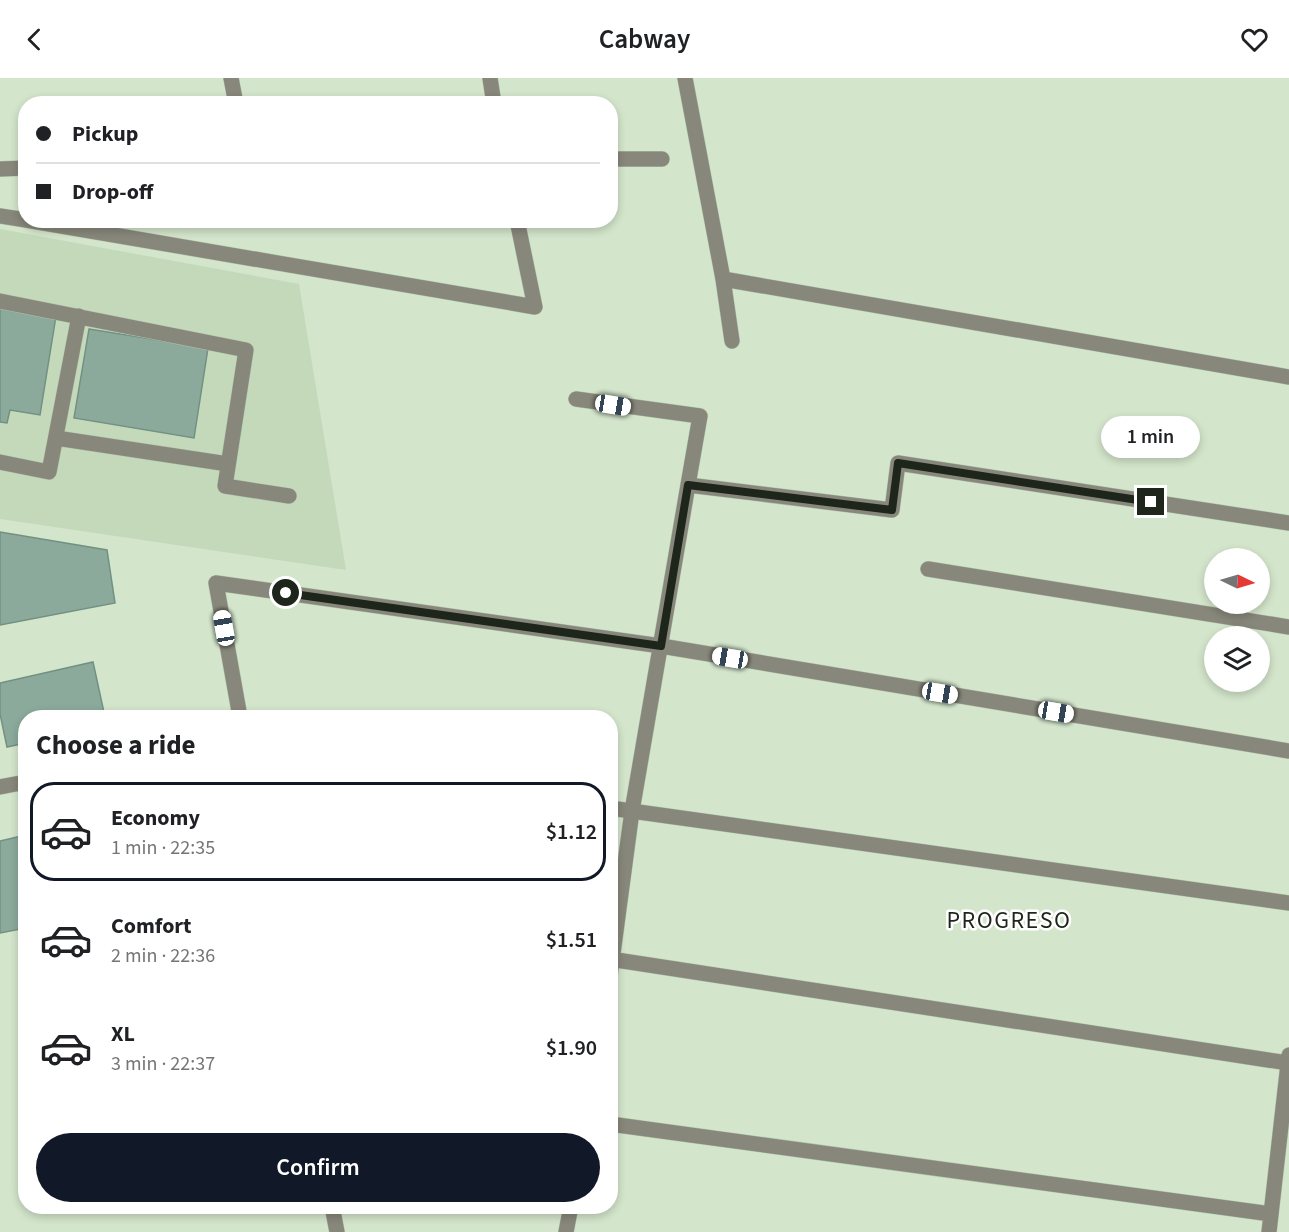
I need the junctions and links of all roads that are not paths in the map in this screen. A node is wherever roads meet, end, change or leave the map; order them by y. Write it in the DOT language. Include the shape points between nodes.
graph roads {
  1 [pos="231,78"];
  2 [pos="490,78"];
  3 [pos="684,78"];
  4 [pos="234,96"];
  5 [pos="493,96"];
  6 [pos="618,159"];
  7 [pos="662,159"];
  8 [pos="18,168"];
  9 [pos="0,169"];
  10 [pos="0,216"];
  11 [pos="18,219"];
  12 [pos="73,228"];
  13 [pos="519,228"];
  14 [pos="723,279"];
  15 [pos="0,302"];
  16 [pos="79,316"];
  17 [pos="732,341"];
  18 [pos="1289,377"];
  19 [pos="576,399"];
  20 [pos="56,438"];
  21 [pos="0,462"];
  22 [pos="228,464"];
  23 [pos="688,485"];
  24 [pos="289,496"];
  25 [pos="1289,524"];
  26 [pos="928,568"];
  27 [pos="1289,627"];
  28 [pos="661,646"];
  29 [pos="239,710"];
  30 [pos="1289,751"];
  31 [pos="18,784"];
  32 [pos="0,787"];
  33 [pos="618,809"];
  34 [pos="632,811"];
  35 [pos="1289,903"];
  36 [pos="618,915"];
  37 [pos="618,961"];
  38 [pos="1288,1059"];
  39 [pos="618,1125"];
  40 [pos="334,1214"];
  41 [pos="569,1214"];
  42 [pos="1271,1214"];
  43 [pos="337,1232"];
  44 [pos="566,1232"];
  45 [pos="1269,1232"];
  1 -- 4 [label="street"];
  2 -- 5 [label="street"];
  3 -- 14 [label="street"];
  6 -- 7 [label="street"];
  8 -- 9 [label="street"];
  10 -- 11 [label="street"];
  12 -- 13 [label="street" via="535,307"];
  14 -- 17 [label="street"];
  14 -- 18 [label="street"];
  15 -- 16 [label="street"];
  16 -- 20 [label="street"];
  16 -- 22 [label="street" via="246,350"];
  19 -- 23 [label="street" via="700,416"];
  20 -- 21 [label="street" via="50,472"];
  20 -- 22 [label="street"];
  22 -- 24 [label="street" via="225,486"];
  23 -- 25 [label="street" via="892,510 898,463"];
  23 -- 28 [label="street"];
  26 -- 27 [label="street"];
  28 -- 29 [label="street" via="216,583"];
  28 -- 30 [label="street"];
  28 -- 34 [label="street"];
  31 -- 32 [label="street"];
  33 -- 34 [label="street"];
  34 -- 35 [label="street"];
  34 -- 36 [label="street"];
  37 -- 38 [label="street"];
  38 -- 42 [label="street"];
  39 -- 42 [label="street"];
  40 -- 43 [label="street"];
  41 -- 44 [label="street"];
  42 -- 45 [label="street"];
}
